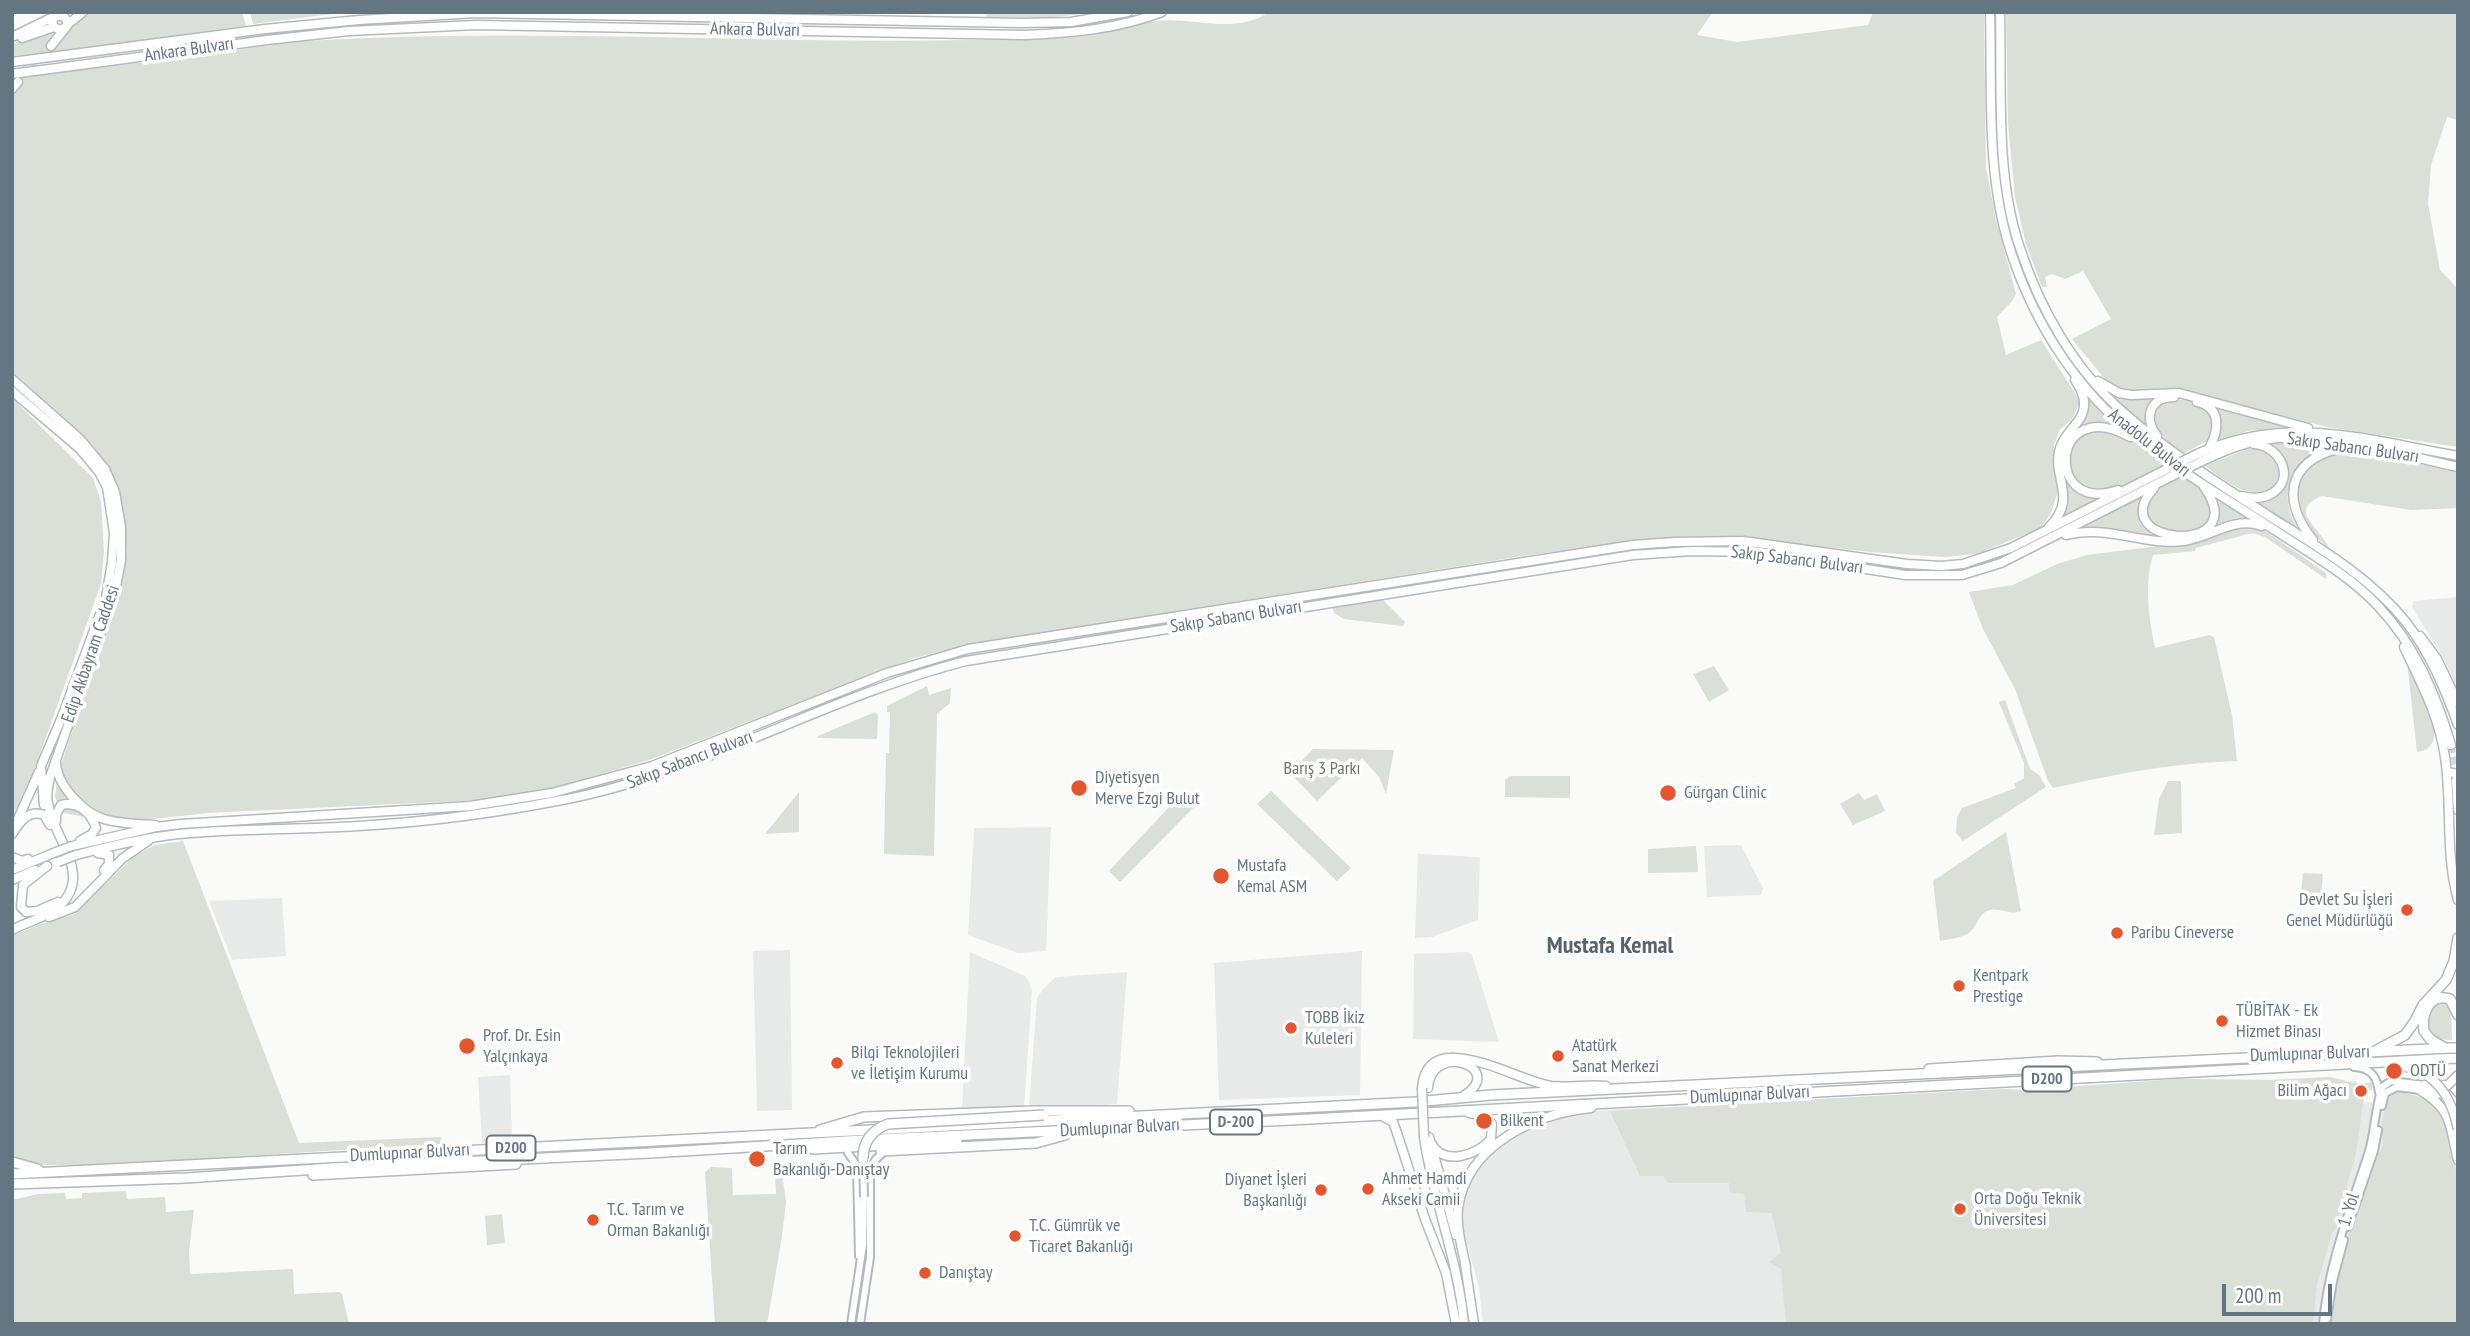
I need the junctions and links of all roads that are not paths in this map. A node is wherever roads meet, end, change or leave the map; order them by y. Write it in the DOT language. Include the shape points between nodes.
graph roads {
  1 [pos="82,12"];
  2 [pos="1128,12"];
  3 [pos="1162,12"];
  4 [pos="1990,12"];
  5 [pos="2000,12"];
  6 [pos="60,14"];
  7 [pos="62,27"];
  8 [pos="12,39"];
  9 [pos="49,46"];
  10 [pos="12,60"];
  11 [pos="14,80"];
  12 [pos="2081,366"];
  13 [pos="2069,368"];
  14 [pos="12,379"];
  15 [pos="12,391"];
  16 [pos="2324,433"];
  17 [pos="2241,445"];
  18 [pos="2360,446"];
  19 [pos="2165,447"];
  20 [pos="2209,448"];
  21 [pos="2152,449"];
  22 [pos="2458,456"];
  23 [pos="2199,458"];
  24 [pos="2458,465"];
  25 [pos="2170,473"];
  26 [pos="2144,481"];
  27 [pos="2200,482"];
  28 [pos="2158,484"];
  29 [pos="2239,496"];
  30 [pos="2275,530"];
  31 [pos="2046,537"];
  32 [pos="2320,548"];
  33 [pos="2407,624"];
  34 [pos="2395,627"];
  35 [pos="2458,703"];
  36 [pos="2458,725"];
  37 [pos="2454,746"];
  38 [pos="57,754"];
  39 [pos="2445,755"];
  40 [pos="41,766"];
  41 [pos="2447,772"];
  42 [pos="2457,777"];
  43 [pos="2458,810"];
  44 [pos="165,826"];
  45 [pos="12,828"];
  46 [pos="12,834"];
  47 [pos="156,837"];
  48 [pos="61,848"];
  49 [pos="78,855"];
  50 [pos="12,857"];
  51 [pos="47,866"];
  52 [pos="12,870"];
  53 [pos="12,880"];
  54 [pos="72,888"];
  55 [pos="2458,901"];
  56 [pos="58,902"];
  57 [pos="29,922"];
  58 [pos="12,928"];
  59 [pos="2458,938"];
  60 [pos="2458,1015"];
  61 [pos="2457,1038"];
  62 [pos="2453,1053"];
  63 [pos="2376,1057"];
  64 [pos="2345,1064"];
  65 [pos="2458,1075"];
  66 [pos="1725,1085"];
  67 [pos="1425,1088"];
  68 [pos="2423,1088"];
  69 [pos="1633,1089"];
  70 [pos="1742,1096"];
  71 [pos="2382,1097"];
  72 [pos="1457,1100"];
  73 [pos="1621,1102"];
  74 [pos="2458,1107"];
  75 [pos="1224,1111"];
  76 [pos="1446,1111"];
  77 [pos="1083,1112"];
  78 [pos="1404,1113"];
  79 [pos="1155,1114"];
  80 [pos="1369,1115"];
  81 [pos="1103,1129"];
  82 [pos="2458,1129"];
  83 [pos="1041,1131"];
  84 [pos="1397,1132"];
  85 [pos="809,1133"];
  86 [pos="2375,1136"];
  87 [pos="1426,1137"];
  88 [pos="818,1148"];
  89 [pos="885,1151"];
  90 [pos="650,1153"];
  91 [pos="848,1153"];
  92 [pos="2458,1160"];
  93 [pos="12,1162"];
  94 [pos="860,1162"];
  95 [pos="870,1170"];
  96 [pos="50,1172"];
  97 [pos="12,1174"];
  98 [pos="12,1186"];
  99 [pos="1461,1268"];
  100 [pos="860,1273"];
  101 [pos="851,1324"];
  102 [pos="860,1324"];
  103 [pos="1456,1324"];
  104 [pos="1464,1324"];
  105 [pos="1474,1324"];
  106 [pos="2325,1324"];
  1 -- 7 [label="main road"];
  2 -- 10 [label="main road, Ankara Bulvarı" via="1071,22 1023,23 476,13 265,29"];
  3 -- 11 [label="main road, Ankara Bulvarı" via="1092,31 1026,35 463,25 267,40"];
  4 -- 13 [label="main road, Anadolu Bulvarı" via="1995,180 2004,229 2025,289"];
  5 -- 12 [label="main road, Anadolu Bulvarı" via="2004,158 2014,228 2048,317"];
  6 -- 7 [label="main road" via="66,17"];
  6 -- 7 [label="main road" via="52,22"];
  6 -- 8 [label="main road"];
  7 -- 8 [label="main road"];
  7 -- 9 [label="main road"];
  12 -- 16 [label="main road" via="2119,393 2179,393"];
  12 -- 19 [label="main road, Anadolu Bulvarı" via="2121,411"];
  13 -- 21 [label="main road, Anadolu Bulvarı" via="2100,404"];
  13 -- 31 [label="main road" via="2084,397 2084,411 2059,449 2064,497"];
  14 -- 38 [label="main road, Edip Akbayram Caddesi" via="80,439 105,469 115,492 121,527 115,592"];
  15 -- 40 [label="main road, Edip Akbayram Caddesi" via="99,471 107,488 114,533 106,598"];
  16 -- 20 [label="main road, Sakıp Sabancı Bulvarı" via="2263,433"];
  16 -- 22 [label="main road, Sakıp Sabancı Bulvarı"];
  17 -- 18 [label="main road, Sakıp Sabancı Bulvarı" via="2291,438"];
  17 -- 23 [label="main road, Sakıp Sabancı Bulvarı"];
  17 -- 29 [label="main road" via="2272,449 2283,470 2280,484 2270,495"];
  18 -- 24 [label="main road, Sakıp Sabancı Bulvarı"];
  18 -- 32 [label="main road" via="2314,457 2296,478 2292,501 2296,515"];
  19 -- 20 [label="main road" via="2151,429 2149,417 2157,401 2170,397 2203,403 2213,412 2218,429"];
  19 -- 29 [label="main road, Anadolu Bulvarı"];
  20 -- 23 [label="main road, Sakıp Sabancı Bulvarı"];
  21 -- 26 [label="main road" via="2102,425 2078,432 2065,455 2070,480 2088,493 2101,495"];
  21 -- 27 [label="main road, Anadolu Bulvarı"];
  23 -- 25 [label="main road, Sakıp Sabancı Bulvarı, bridge"];
  25 -- 26 [label="main road, Sakıp Sabancı Bulvarı"];
  25 -- 28 [label="main road, Sakıp Sabancı Bulvarı"];
  26 -- 31 [label="main road, Sakıp Sabancı Bulvarı"];
  27 -- 28 [label="main road" via="2215,506 2213,520 2201,532 2179,536 2154,530 2144,517 2145,501"];
  27 -- 30 [label="main road, Anadolu Bulvarı"];
  28 -- 31 [label="main road, Sakıp Sabancı Bulvarı"];
  29 -- 32 [label="main road, Anadolu Bulvarı"];
  30 -- 31 [label="main road" via="2238,523 2186,540 2151,541 2099,531"];
  30 -- 34 [label="main road, Anadolu Bulvarı" via="2357,586"];
  31 -- 44 [label="main road, Sakıp Sabancı Bulvarı" via="1984,558 1941,566 1743,541 1633,545 1022,639 927,659 652,766 552,793 470,806"];
  31 -- 47 [label="main road, Sakıp Sabancı Bulvarı" via="1982,570 1943,577 1757,552 1633,555 1140,632 925,671 638,782 566,799 471,817"];
  32 -- 33 [label="main road, Anadolu Bulvarı" via="2387,600"];
  33 -- 35 [label="main road" via="2437,659"];
  33 -- 36 [label="main road, Anadolu Bulvarı" via="2440,677"];
  34 -- 37 [label="main road, Anadolu Bulvarı" via="2434,692"];
  34 -- 39 [label="main road" via="2431,704"];
  37 -- 39 [label="main road"];
  38 -- 44 [label="main road" via="60,780 97,817"];
  38 -- 48 [label="main road, Edip Akbayram Caddesi" via="48,804"];
  39 -- 41 [label="main road"];
  40 -- 45 [label="main road"];
  40 -- 48 [label="main road, Edip Akbayram Caddesi" via="44,809"];
  41 -- 42 [label="main road"];
  41 -- 55 [label="main road"];
  42 -- 43 [label="main road"];
  44 -- 48 [label="main road, Sakıp Sabancı Bulvarı"];
  46 -- 48 [label="main road" via="24,817 41,813"];
  47 -- 49 [label="main road, Sakıp Sabancı Bulvarı"];
  47 -- 57 [label="main road" via="123,858 70,910"];
  48 -- 48 [label="main road" via="57,811 64,804 78,805 96,828"];
  48 -- 50 [label="main road" via="22,861"];
  48 -- 52 [label="main road, Sakıp Sabancı Bulvarı"];
  48 -- 54 [label="main road, Edip Akbayram Caddesi" via="73,870"];
  48 -- 56 [label="main road, Edip Akbayram Caddesi" via="70,877"];
  49 -- 51 [label="main road, Sakıp Sabancı Bulvarı, bridge"];
  49 -- 54 [label="main road" via="104,853 110,859 82,894 76,895"];
  51 -- 53 [label="main road, Sakıp Sabancı Bulvarı"];
  51 -- 56 [label="main road" via="23,885 21,907 29,912"];
  54 -- 57 [label="main road" via="55,909"];
  56 -- 58 [label="main road"];
  57 -- 58 [label="main road"];
  59 -- 63 [label="highway" via="2446,980 2405,1035"];
  60 -- 62 [label="highway" via="2444,996 2425,1012 2424,1031"];
  61 -- 62 [label="main road"];
  62 -- 63 [label="highway, Dumlupınar Bulvarı / D200"];
  63 -- 64 [label="highway, Dumlupınar Bulvarı / D200"];
  63 -- 66 [label="highway, Dumlupınar Bulvarı / D200" via="2197,1059 2116,1065 2058,1061"];
  63 -- 82 [label="main road, bridge" via="2419,1070 2446,1093"];
  64 -- 70 [label="highway, Dumlupınar Bulvarı / D200"];
  64 -- 71 [label="main road" via="2372,1073"];
  65 -- 68 [label="main road" via="2448,1085"];
  66 -- 69 [label="highway, Dumlupınar Bulvarı / D-200"];
  67 -- 69 [label="main road" via="1423,1078 1433,1063 1457,1056 1551,1086"];
  67 -- 72 [label="main road" via="1436,1069 1461,1062 1473,1068 1478,1080"];
  67 -- 87 [label="main road, bridge"];
  68 -- 71 [label="main road" via="2393,1087"];
  68 -- 74 [label="main road" via="2448,1095"];
  68 -- 92 [label="main road" via="2446,1112"];
  69 -- 72 [label="highway, Dumlupınar Bulvarı / D-200"];
  70 -- 73 [label="highway, Dumlupınar Bulvarı / D-200"];
  71 -- 86 [label="main road, 1. Yol"];
  71 -- 86 [label="main road"];
  72 -- 75 [label="highway, Dumlupınar Bulvarı / D-200"];
  73 -- 76 [label="highway, Dumlupınar Bulvarı / D-200"];
  73 -- 99 [label="main road" via="1540,1119 1483,1156 1469,1175 1458,1210"];
  75 -- 79 [label="highway, Dumlupınar Bulvarı / D200"];
  76 -- 78 [label="highway, Dumlupınar Bulvarı / D-200"];
  76 -- 87 [label="main road" via="1485,1116 1492,1124 1491,1139 1477,1152 1457,1157 1436,1150"];
  77 -- 79 [label="highway, Dumlupınar Bulvarı"];
  77 -- 85 [label="highway, Dumlupınar Bulvarı" via="864,1117"];
  77 -- 94 [label="highway, bridge" via="888,1124 870,1136"];
  78 -- 80 [label="highway, Dumlupınar Bulvarı / D-200"];
  78 -- 84 [label="main road"];
  79 -- 85 [label="highway, Dumlupınar Bulvarı / D200"];
  80 -- 81 [label="highway, Dumlupınar Bulvarı / D-200"];
  80 -- 84 [label="main road" via="1386,1116"];
  81 -- 83 [label="highway, Dumlupınar Bulvarı"];
  81 -- 89 [label="highway" via="1036,1143"];
  83 -- 88 [label="highway, Dumlupınar Bulvarı" via="1005,1138"];
  83 -- 90 [label="highway, Dumlupınar Bulvarı"];
  84 -- 103 [label="main road" via="1446,1273"];
  85 -- 96 [label="highway, Dumlupınar Bulvarı / D200"];
  86 -- 106 [label="main road, 1. Yol" via="2328,1280"];
  87 -- 99 [label="main road" via="1427,1158"];
  88 -- 90 [label="highway, Dumlupınar Bulvarı"];
  88 -- 91 [label="highway"];
  89 -- 91 [label="highway"];
  89 -- 95 [label="main road"];
  90 -- 98 [label="highway, Dumlupınar Bulvarı" via="456,1168"];
  91 -- 94 [label="main road"];
  93 -- 96 [label="highway"];
  94 -- 95 [label="main road"];
  94 -- 100 [label="main road"];
  94 -- 100 [label="main road, bridge" via="864,1238"];
  95 -- 102 [label="main road" via="870,1257"];
  96 -- 97 [label="highway, Dumlupınar Bulvarı / D200"];
  99 -- 104 [label="main road"];
  99 -- 105 [label="main road"];
  100 -- 101 [label="main road"];
}
